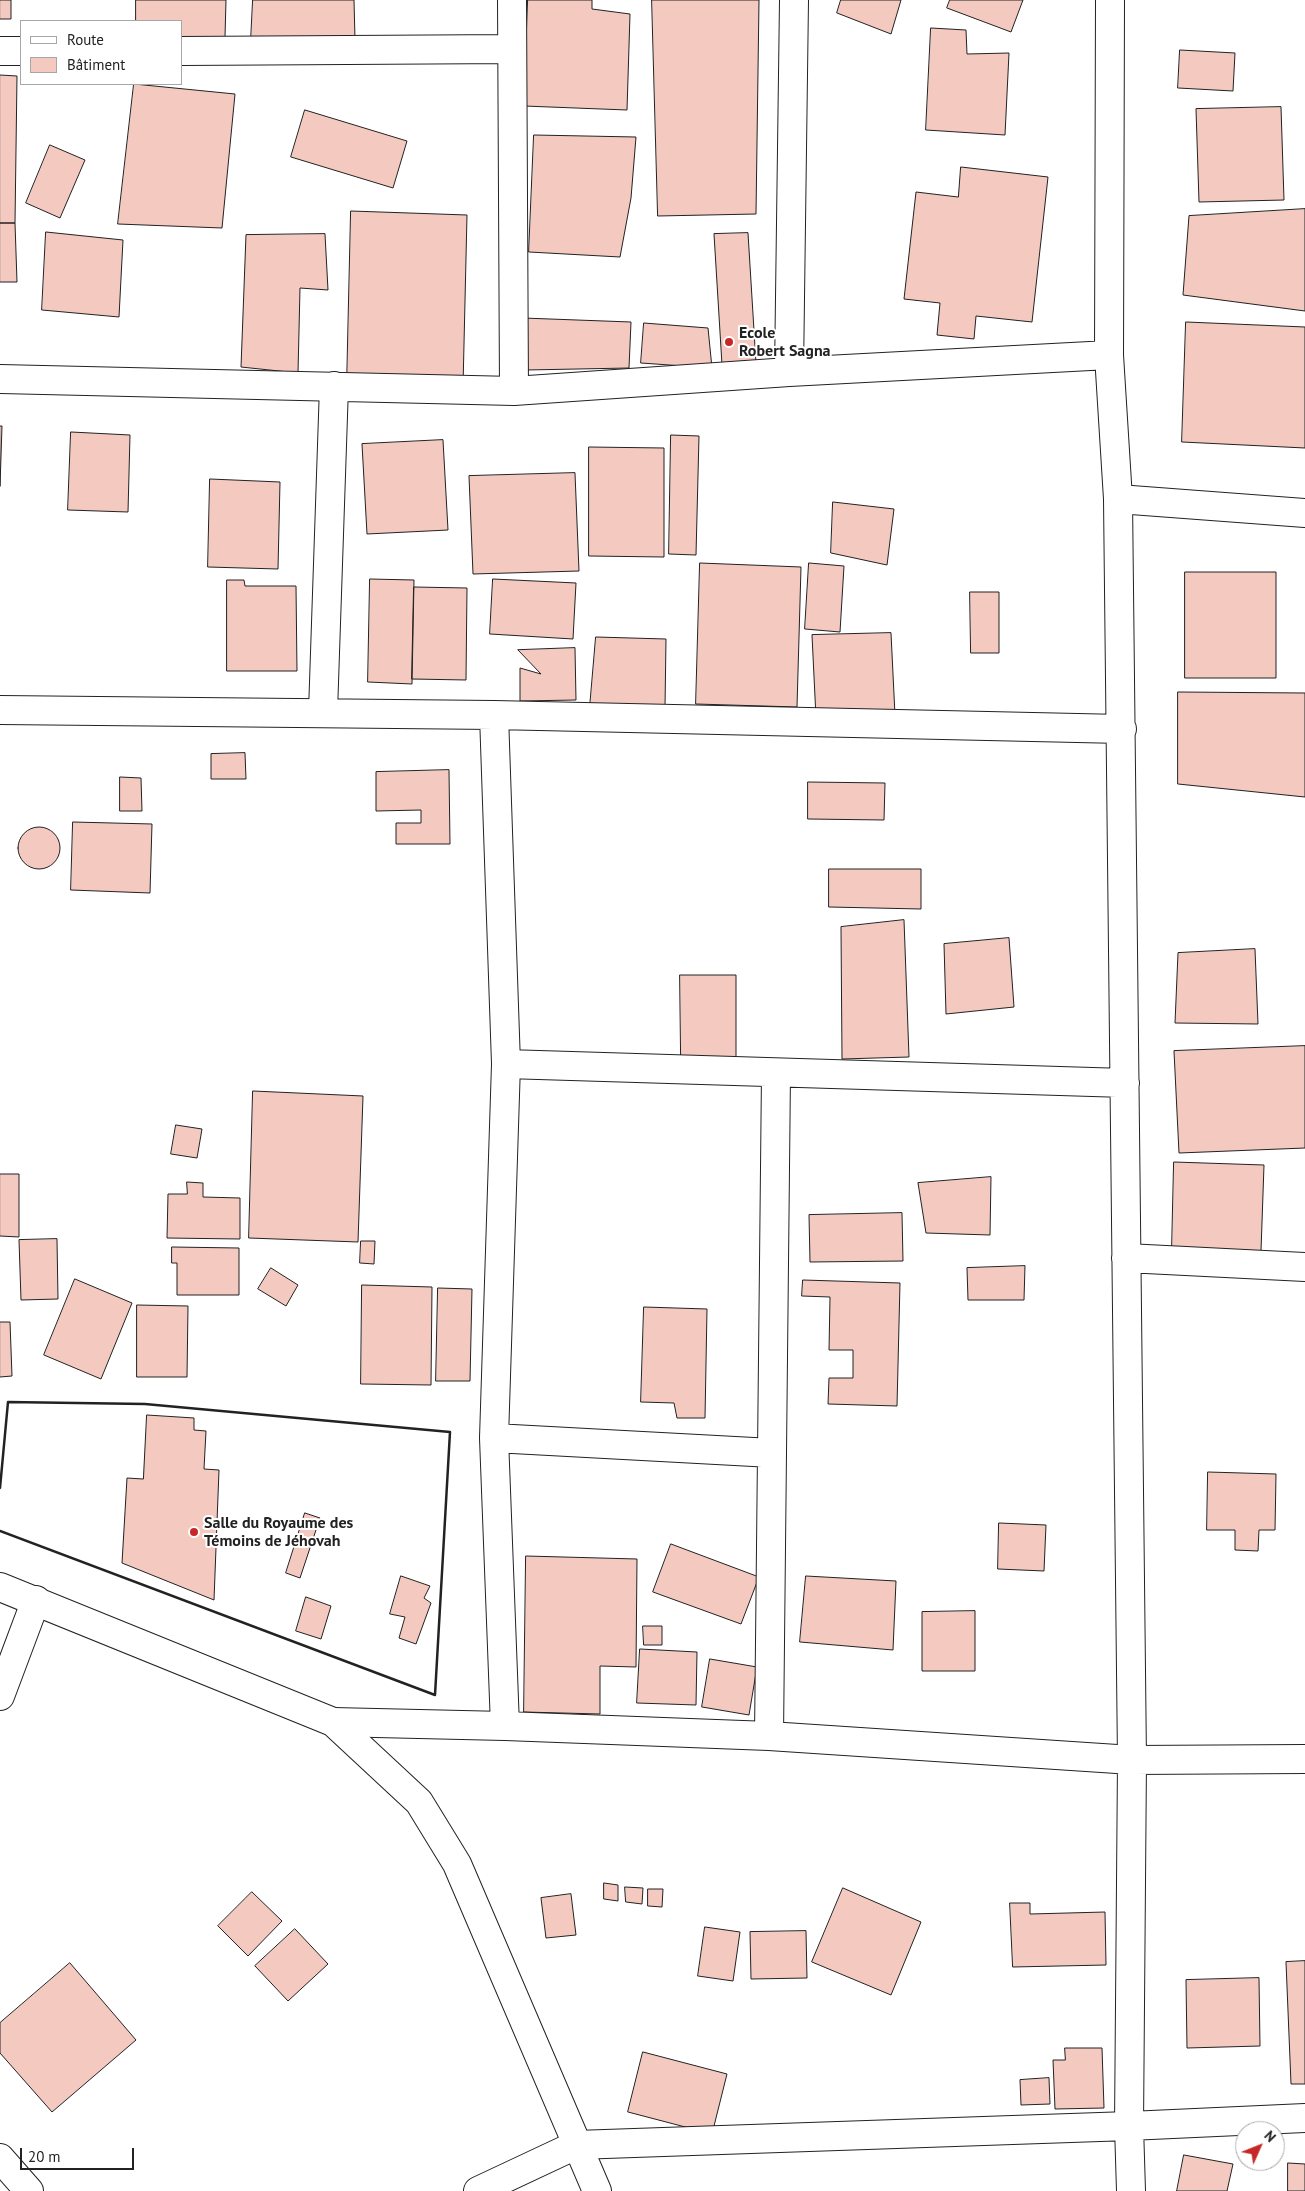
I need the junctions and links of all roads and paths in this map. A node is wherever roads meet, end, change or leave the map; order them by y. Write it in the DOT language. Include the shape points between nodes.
graph roads {
  1 [pos="512,0"];
  2 [pos="794,0"];
  3 [pos="1110,0"];
  4 [pos="512,49"];
  5 [pos="0,51"];
  6 [pos="20,51"];
  7 [pos="182,51"];
  8 [pos="1109,355"];
  9 [pos="790,372"];
  10 [pos="0,379"];
  11 [pos="334,386"];
  12 [pos="514,391"];
  13 [pos="1118,499"];
  14 [pos="1305,513"];
  15 [pos="0,710"];
  16 [pos="323,712"];
  17 [pos="494,715"];
  18 [pos="1122,729"];
  19 [pos="506,1064"];
  20 [pos="776,1073"];
  21 [pos="1125,1083"];
  22 [pos="1126,1258"];
  23 [pos="1305,1267"];
  24 [pos="494,1438"];
  25 [pos="772,1453"];
  26 [pos="0,1586"];
  27 [pos="36,1600"];
  28 [pos="0,1696"];
  29 [pos="333,1722"];
  30 [pos="505,1726"];
  31 [pos="769,1736"];
  32 [pos="1305,1759"];
  33 [pos="1132,1760"];
  34 [pos="1305,2118"];
  35 [pos="1129,2126"];
  36 [pos="576,2145"];
  37 [pos="0,2158"];
  38 [pos="29,2191"];
  39 [pos="478,2191"];
  40 [pos="597,2191"];
  41 [pos="1131,2191"];
  1 -- 4 [label="street"];
  2 -- 9 [label="street"];
  3 -- 8 [label="street"];
  4 -- 7 [label="street"];
  4 -- 12 [label="street"];
  5 -- 6 [label="street"];
  8 -- 9 [label="street"];
  8 -- 13 [label="street"];
  9 -- 12 [label="street"];
  10 -- 11 [label="street"];
  11 -- 12 [label="street"];
  11 -- 16 [label="street"];
  13 -- 14 [label="street"];
  13 -- 18 [label="street"];
  15 -- 16 [label="street"];
  16 -- 17 [label="street"];
  17 -- 18 [label="street"];
  17 -- 19 [label="street"];
  18 -- 21 [label="street"];
  19 -- 20 [label="street"];
  19 -- 24 [label="street"];
  20 -- 21 [label="street"];
  20 -- 25 [label="street"];
  21 -- 22 [label="street"];
  22 -- 23 [label="street"];
  22 -- 33 [label="street"];
  24 -- 25 [label="street"];
  24 -- 30 [label="street"];
  25 -- 31 [label="street"];
  26 -- 27 [label="street"];
  27 -- 28 [label="street"];
  27 -- 29 [label="street"];
  29 -- 30 [label="street"];
  29 -- 36 [label="street" via="418,1802 457,1864"];
  30 -- 31 [label="street"];
  31 -- 33 [label="street"];
  32 -- 33 [label="street"];
  33 -- 35 [label="street"];
  34 -- 35 [label="street"];
  35 -- 36 [label="street"];
  35 -- 41 [label="street"];
  36 -- 39 [label="street"];
  36 -- 40 [label="street"];
  37 -- 38 [label="street"];
}
